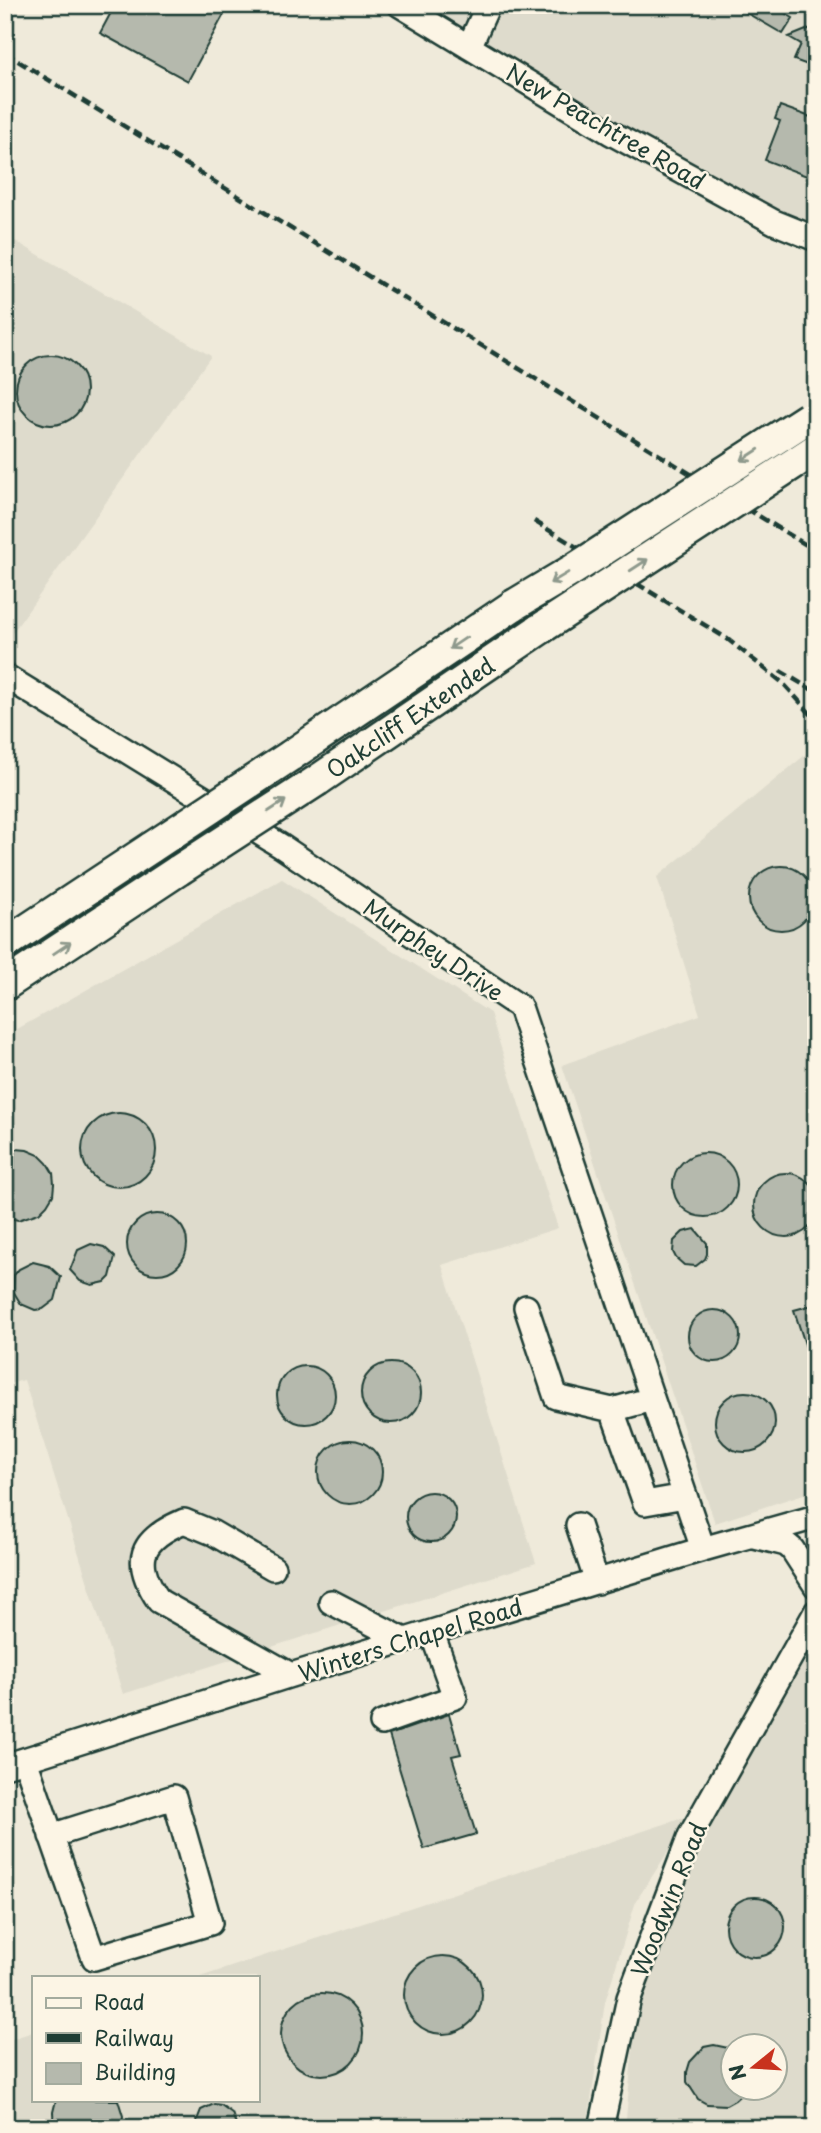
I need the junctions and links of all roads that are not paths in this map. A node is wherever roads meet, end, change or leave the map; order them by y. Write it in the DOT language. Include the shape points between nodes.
graph roads {
  1 [pos="400,5"];
  2 [pos="488,5"];
  3 [pos="468,47"];
  4 [pos="816,239"];
  5 [pos="812,415"];
  6 [pos="816,449"];
  7 [pos="5,676"];
  8 [pos="5,944"];
  9 [pos="5,985"];
  10 [pos="526,1307"];
  11 [pos="652,1399"];
  12 [pos="612,1409"];
  13 [pos="685,1496"];
  14 [pos="816,1517"];
  15 [pos="579,1525"];
  16 [pos="751,1536"];
  17 [pos="703,1549"];
  18 [pos="273,1568"];
  19 [pos="597,1582"];
  20 [pos="816,1587"];
  21 [pos="331,1602"];
  22 [pos="816,1612"];
  23 [pos="432,1633"];
  24 [pos="406,1641"];
  25 [pos="291,1675"];
  26 [pos="382,1723"];
  27 [pos="15,1763"];
  28 [pos="51,1836"];
  29 [pos="601,2128"];
  1 -- 3 [label="street, New Peachtree Road"];
  2 -- 3 [label="street"];
  3 -- 4 [label="street, New Peachtree Road" via="611,133 774,222"];
  5 -- 8 [label="main road, Oakcliff Extended, one-way, bridge" via="514,605"];
  9 -- 6 [label="main road, Oakcliff Extended, one-way, bridge"];
  7 -- 11 [label="street, Murphey Drive" via="281,846 520,1007"];
  10 -- 12 [label="street" via="556,1397"];
  11 -- 12 [label="street"];
  11 -- 13 [label="street, Murphey Drive"];
  12 -- 13 [label="street" via="645,1503"];
  13 -- 17 [label="street, Murphey Drive"];
  14 -- 16 [label="street, Winters Chapel Road"];
  15 -- 19 [label="street"];
  16 -- 17 [label="street, Winters Chapel Road"];
  16 -- 20 [label="street" via="786,1544"];
  17 -- 19 [label="street, Winters Chapel Road"];
  18 -- 25 [label="street" via="184,1521 160,1531 142,1565 159,1601"];
  19 -- 23 [label="street, Winters Chapel Road"];
  21 -- 24 [label="street"];
  22 -- 29 [label="street, Woodwin Road" via="690,1836 629,1998"];
  23 -- 24 [label="street, Winters Chapel Road"];
  23 -- 26 [label="street" via="455,1697"];
  24 -- 25 [label="street, Winters Chapel Road"];
  25 -- 27 [label="street, Winters Chapel Road"];
  27 -- 28 [label="street"];
  28 -- 28 [label="street" via="94,1958 210,1923 174,1797"];
}
